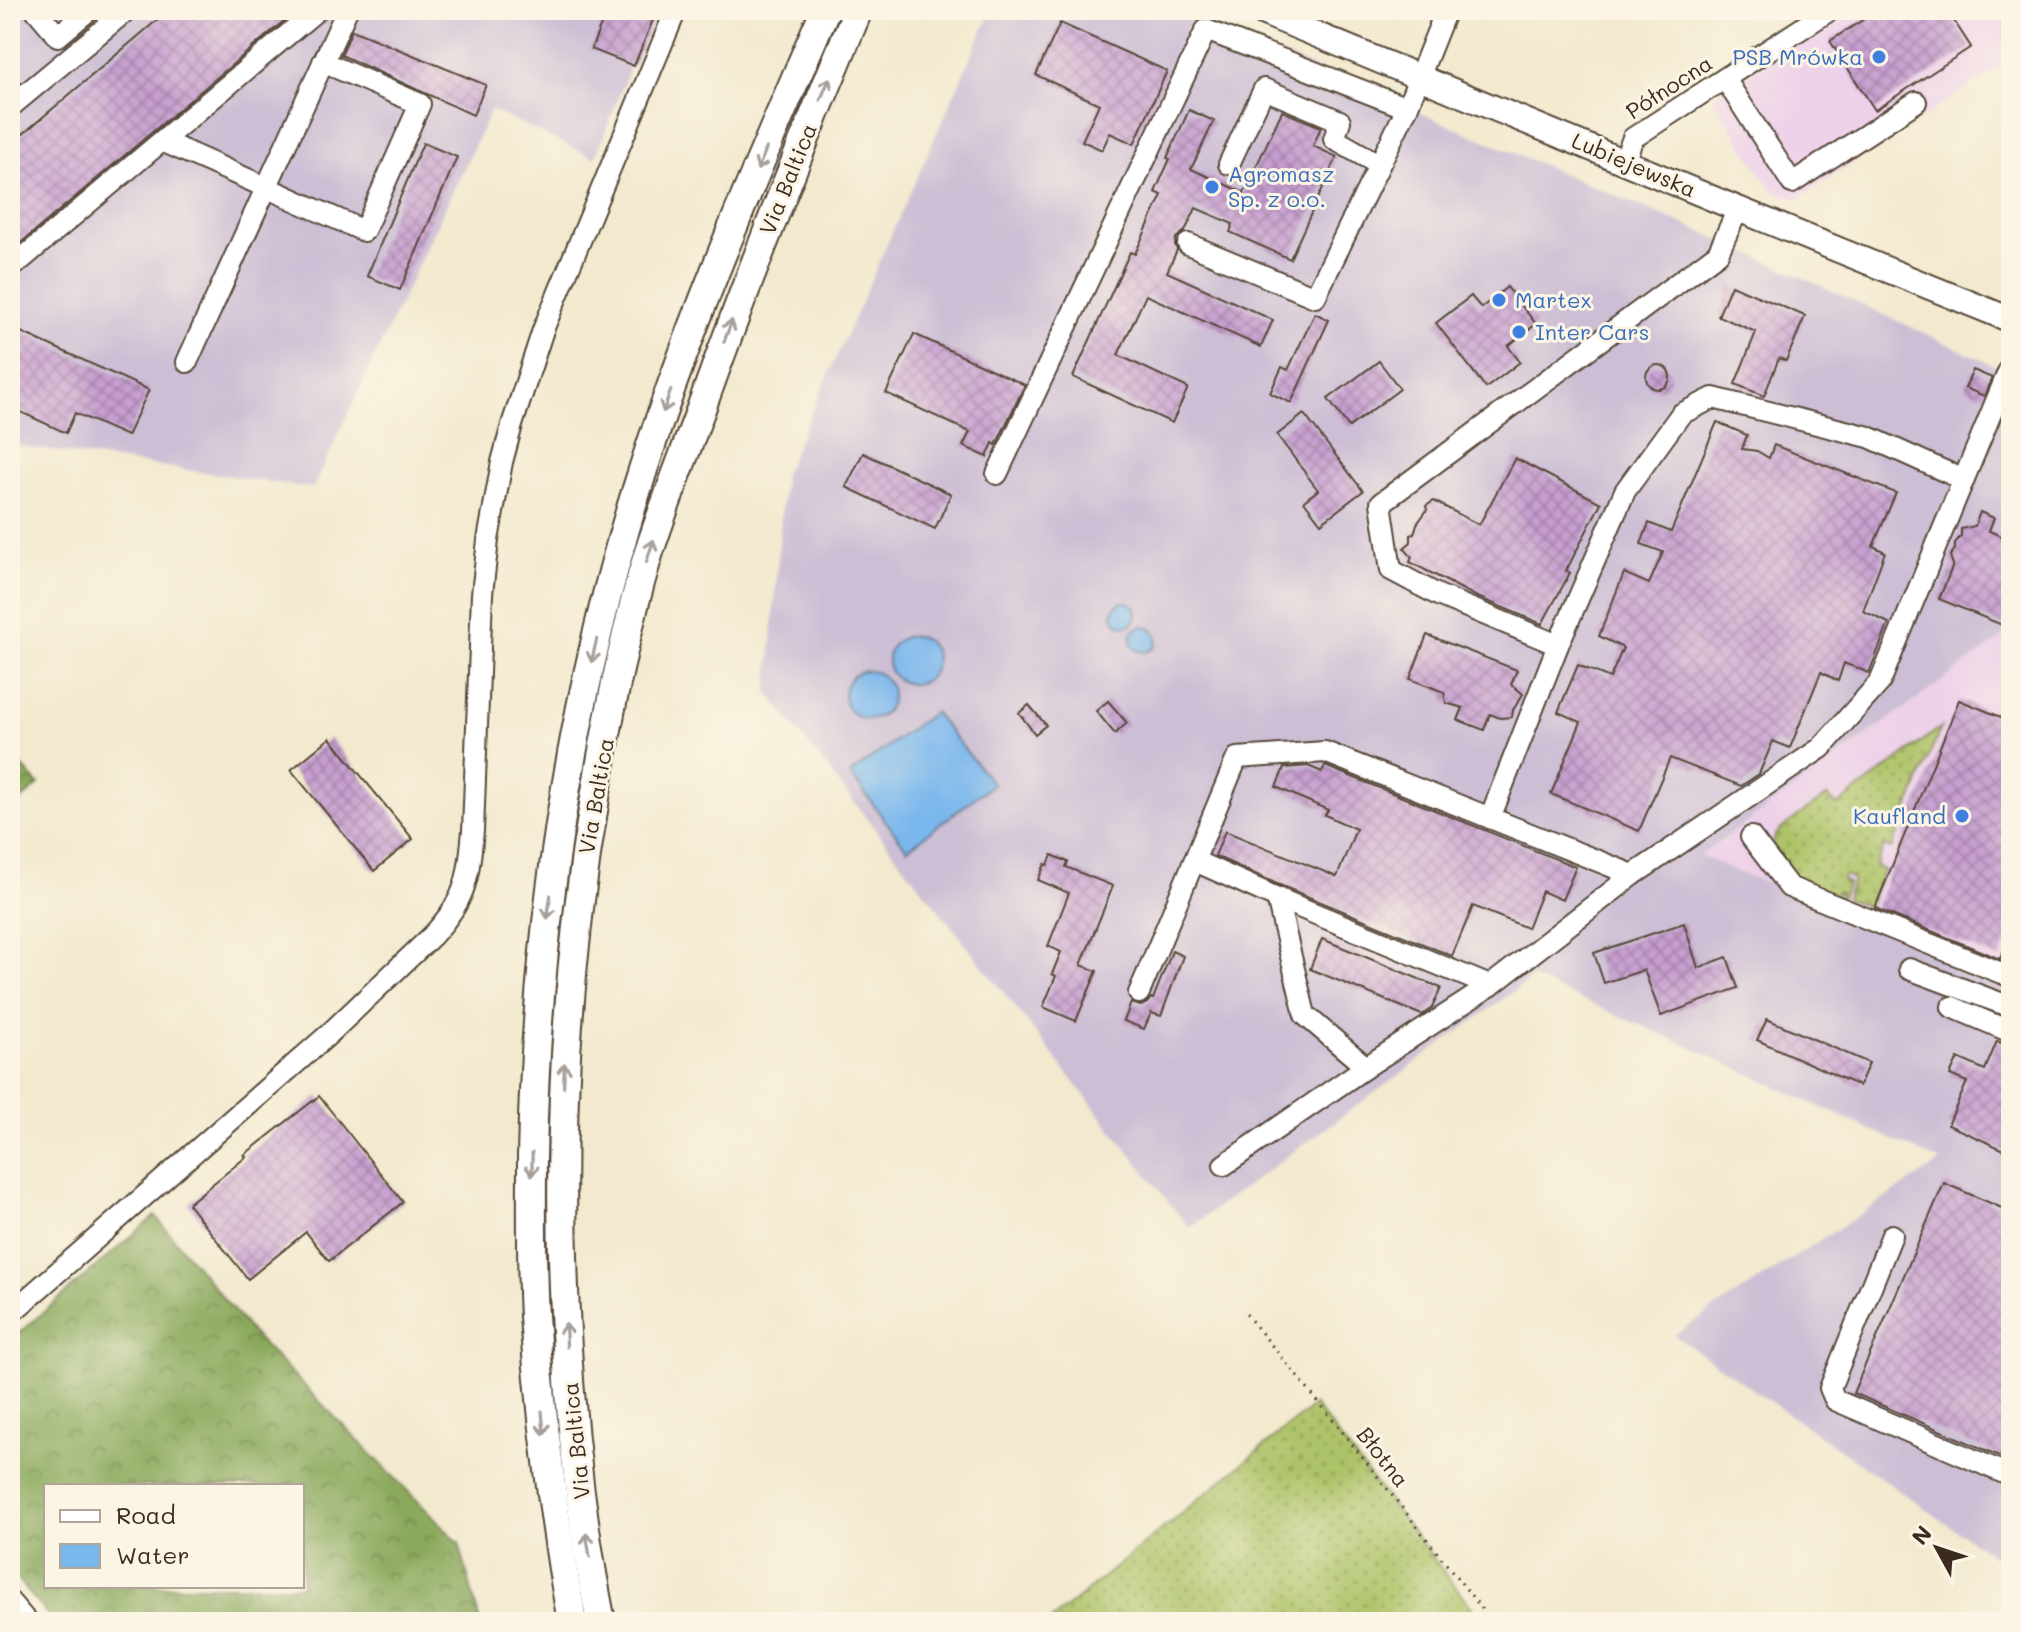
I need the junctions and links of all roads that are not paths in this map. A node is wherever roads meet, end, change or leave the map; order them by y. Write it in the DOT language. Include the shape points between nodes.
graph roads {
  1 [pos="36,10"];
  2 [pos="89,10"];
  3 [pos="127,10"];
  4 [pos="317,10"];
  5 [pos="347,10"];
  6 [pos="676,10"];
  7 [pos="825,10"];
  8 [pos="858,10"];
  9 [pos="1257,10"];
  10 [pos="1446,10"];
  11 [pos="1830,10"];
  12 [pos="323,62"];
  13 [pos="1418,76"];
  14 [pos="1725,79"];
  15 [pos="1916,102"];
  16 [pos="10,107"];
  17 [pos="1407,108"];
  18 [pos="162,141"];
  19 [pos="1624,161"];
  20 [pos="1229,164"];
  21 [pos="1378,164"];
  22 [pos="266,188"];
  23 [pos="1738,209"];
  24 [pos="1188,244"];
  25 [pos="10,269"];
  26 [pos="2011,320"];
  27 [pos="187,362"];
  28 [pos="2011,365"];
  29 [pos="997,474"];
  30 [pos="1964,480"];
  31 [pos="1558,645"];
  32 [pos="1490,818"];
  33 [pos="1751,837"];
  34 [pos="1195,861"];
  35 [pos="1633,875"];
  36 [pos="1277,898"];
  37 [pos="1909,969"];
  38 [pos="2011,977"];
  39 [pos="1490,986"];
  40 [pos="1139,993"];
  41 [pos="1952,1007"];
  42 [pos="2011,1007"];
  43 [pos="2011,1032"];
  44 [pos="1366,1067"];
  45 [pos="1224,1165"];
  46 [pos="1892,1235"];
  47 [pos="10,1314"];
  48 [pos="2011,1476"];
  49 [pos="10,1602"];
  50 [pos="27,1622"];
  51 [pos="572,1622"];
  52 [pos="601,1622"];
  1 -- 2 [label="street" via="58,36"];
  3 -- 16 [label="street"];
  4 -- 18 [label="street"];
  5 -- 12 [label="street"];
  6 -- 47 [label="street" via="543,330 502,462 482,594 473,831 461,898 433,935 328,1035"];
  7 -- 51 [label="highway, Via Baltica, one-way" via="693,328 637,490 594,648 560,828 536,1043 532,1232 545,1441"];
  52 -- 8 [label="highway, Via Baltica, one-way" via="571,1412 562,1222 566,1044 587,846 604,743 648,555 735,313"];
  9 -- 13 [label="main road, Lubiejewska"];
  10 -- 13 [label="street"];
  11 -- 14 [label="street, Północna"];
  12 -- 22 [label="street"];
  12 -- 22 [label="street" via="420,104 364,231"];
  13 -- 17 [label="street"];
  13 -- 19 [label="main road, Lubiejewska"];
  14 -- 15 [label="street" via="1792,183"];
  14 -- 19 [label="street, Północna" via="1633,138"];
  17 -- 21 [label="street"];
  17 -- 29 [label="street" via="1206,30"];
  18 -- 22 [label="street"];
  18 -- 25 [label="street"];
  19 -- 23 [label="main road, Lubiejewska"];
  20 -- 21 [label="street" via="1264,89 1340,121 1334,139"];
  21 -- 24 [label="street" via="1315,297"];
  22 -- 27 [label="street"];
  23 -- 26 [label="main road, Lubiejewska"];
  23 -- 31 [label="street" via="1718,253 1381,503 1391,570"];
  28 -- 30 [label="street"];
  30 -- 31 [label="street" via="1869,437 1713,398 1681,414 1625,491"];
  30 -- 35 [label="street" via="1880,682 1821,748"];
  31 -- 32 [label="street"];
  32 -- 34 [label="street" via="1325,752 1237,758"];
  32 -- 35 [label="street"];
  33 -- 38 [label="street" via="1789,887"];
  34 -- 36 [label="street"];
  34 -- 40 [label="street"];
  35 -- 39 [label="street"];
  36 -- 39 [label="street"];
  36 -- 44 [label="street" via="1305,1015"];
  37 -- 42 [label="street"];
  39 -- 44 [label="street"];
  41 -- 43 [label="street"];
  44 -- 45 [label="street"];
  46 -- 48 [label="street" via="1830,1388 1835,1400"];
  49 -- 50 [label="street"];
}
